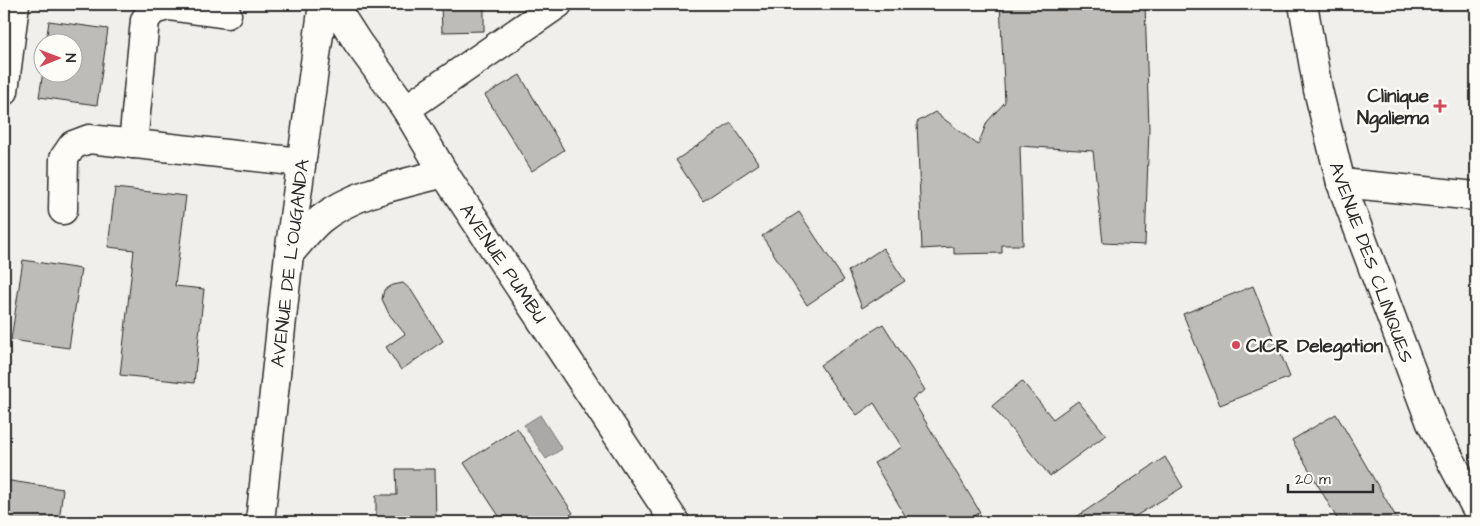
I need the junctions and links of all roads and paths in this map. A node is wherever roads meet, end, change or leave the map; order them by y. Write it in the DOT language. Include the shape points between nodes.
graph roads {
  1 [pos="15,4"];
  2 [pos="322,4"];
  3 [pos="333,4"];
  4 [pos="558,4"];
  5 [pos="1303,4"];
  6 [pos="227,14"];
  7 [pos="4,92"];
  8 [pos="406,109"];
  9 [pos="133,144"];
  10 [pos="301,162"];
  11 [pos="444,173"];
  12 [pos="1341,183"];
  13 [pos="1476,196"];
  14 [pos="63,210"];
  15 [pos="289,254"];
  16 [pos="1476,508"];
  17 [pos="260,522"];
  18 [pos="675,522"];
  1 -- 7 [label="street"];
  2 -- 10 [label="street, AVENUE DE L’OUGANDA"];
  3 -- 8 [label="street, AVENUE PUMBU"];
  4 -- 8 [label="street"];
  5 -- 12 [label="street, AVENUE DES CLINIQUES" via="1318,90"];
  6 -- 9 [label="street" via="168,6 153,10 144,20"];
  8 -- 11 [label="street, AVENUE PUMBU"];
  9 -- 10 [label="street"];
  9 -- 14 [label="street" via="89,139 73,145 64,158"];
  10 -- 15 [label="street, AVENUE DE L’OUGANDA"];
  11 -- 15 [label="street" via="381,189 353,200 321,219"];
  11 -- 18 [label="street, AVENUE PUMBU"];
  12 -- 13 [label="street"];
  12 -- 16 [label="street, AVENUE DES CLINIQUES" via="1431,423"];
  15 -- 17 [label="street, AVENUE DE L’OUGANDA"];
}
